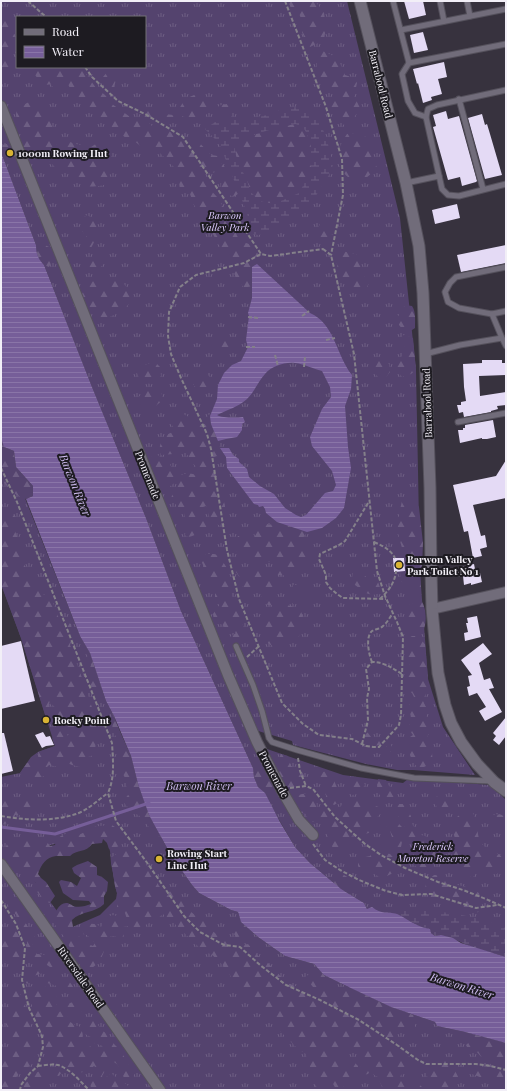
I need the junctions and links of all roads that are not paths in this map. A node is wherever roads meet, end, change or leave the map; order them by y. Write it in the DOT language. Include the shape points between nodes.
graph roads {
  1 [pos="360,1"];
  2 [pos="393,1"];
  3 [pos="440,1"];
  4 [pos="467,1"];
  5 [pos="506,9"];
  6 [pos="470,16"];
  7 [pos="444,21"];
  8 [pos="401,30"];
  9 [pos="506,44"];
  10 [pos="409,63"];
  11 [pos="506,90"];
  12 [pos="459,99"];
  13 [pos="1,106"];
  14 [pos="426,117"];
  15 [pos="439,176"];
  16 [pos="406,183"];
  17 [pos="506,184"];
  18 [pos="483,189"];
  19 [pos="506,267"];
  20 [pos="506,311"];
  21 [pos="492,314"];
  22 [pos="502,338"];
  23 [pos="506,346"];
  24 [pos="425,354"];
  25 [pos="506,412"];
  26 [pos="458,422"];
  27 [pos="506,592"];
  28 [pos="432,609"];
  29 [pos="236,646"];
  30 [pos="494,782"];
  31 [pos="506,791"];
  32 [pos="313,840"];
  33 [pos="1,864"];
  34 [pos="160,1090"];
  1 -- 16 [label="street, Barrabool Road"];
  2 -- 8 [label="lane"];
  3 -- 7 [label="lane"];
  4 -- 6 [label="lane"];
  5 -- 6 [label="lane"];
  6 -- 7 [label="lane"];
  7 -- 8 [label="lane"];
  8 -- 10 [label="lane"];
  9 -- 10 [label="lane"];
  10 -- 14 [label="lane" via="402,74 408,101 415,113"];
  11 -- 12 [label="lane"];
  12 -- 14 [label="lane" via="437,104 428,109"];
  12 -- 18 [label="lane"];
  13 -- 32 [label="street, Promenade" via="228,675 281,789"];
  14 -- 15 [label="lane"];
  15 -- 16 [label="lane"];
  15 -- 18 [label="lane" via="442,189 448,195 458,196"];
  16 -- 24 [label="street, Barrabool Road" via="419,246"];
  17 -- 18 [label="lane"];
  19 -- 21 [label="lane" via="456,277 445,292 448,302 460,308"];
  20 -- 21 [label="lane"];
  21 -- 22 [label="lane"];
  22 -- 23 [label="lane"];
  22 -- 24 [label="lane"];
  24 -- 28 [label="street, Barrabool Road"];
  25 -- 26 [label="lane"];
  27 -- 28 [label="street"];
  28 -- 30 [label="street, Barrabool Road" via="438,673 451,723 477,764"];
  29 -- 30 [label="lane, Promenade" via="253,685 272,742 361,768 414,778"];
  30 -- 31 [label="street, Barrabool Road"];
  33 -- 34 [label="street, Riversdale Road"];
}
